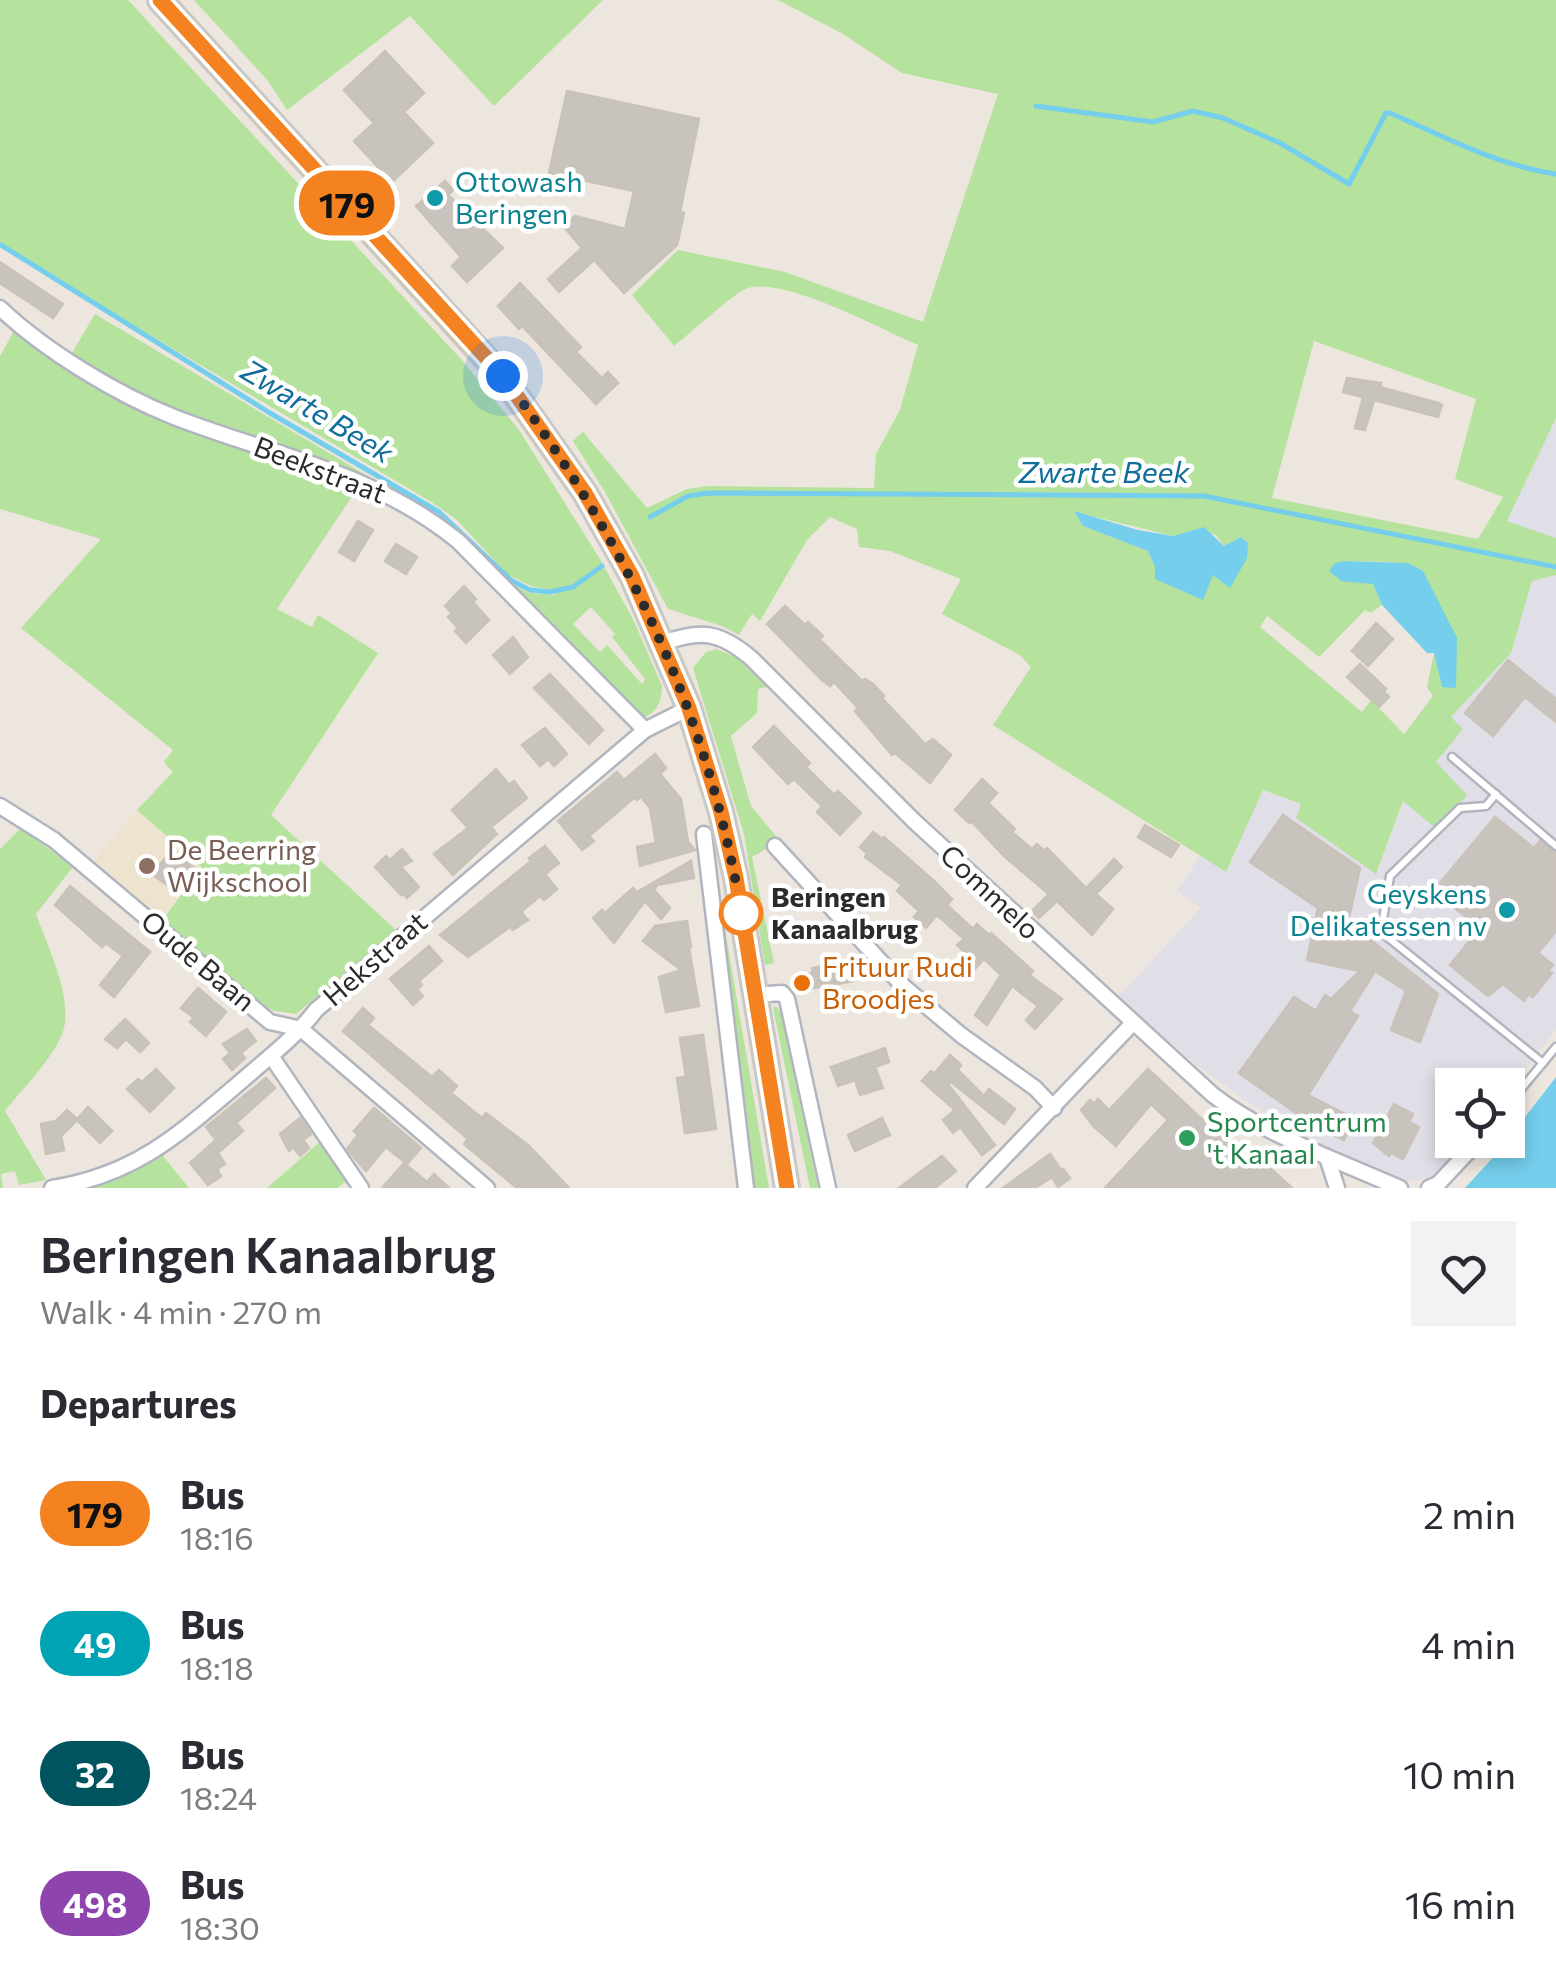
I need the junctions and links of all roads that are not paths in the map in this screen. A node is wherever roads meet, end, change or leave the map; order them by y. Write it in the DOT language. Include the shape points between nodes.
graph roads {
  1 [pos="160,0"];
  2 [pos="0,308"];
  3 [pos="663,644"];
  4 [pos="689,708"];
  5 [pos="645,730"];
  6 [pos="1452,757"];
  7 [pos="1496,794"];
  8 [pos="0,806"];
  9 [pos="704,834"];
  10 [pos="775,846"];
  11 [pos="1556,846"];
  12 [pos="754,995"];
  13 [pos="1132,1024"];
  14 [pos="301,1029"];
  15 [pos="1556,1047"];
  16 [pos="271,1056"];
  17 [pos="1543,1063"];
  18 [pos="1525,1085"];
  19 [pos="1054,1108"];
  20 [pos="1327,1158"];
  21 [pos="1463,1158"];
  22 [pos="69,1187"];
  23 [pos="52,1188"];
  24 [pos="361,1188"];
  25 [pos="488,1188"];
  26 [pos="746,1188"];
  27 [pos="787,1188"];
  28 [pos="828,1188"];
  29 [pos="974,1188"];
  30 [pos="1337,1188"];
  31 [pos="1400,1188"];
  32 [pos="1428,1188"];
  1 -- 3 [label="main road" via="503,376 585,493"];
  2 -- 5 [label="street, Beekstraat" via="132,397 371,485 432,520"];
  3 -- 4 [label="main road"];
  3 -- 13 [label="street, Commelo" via="706,634 730,641 751,658"];
  4 -- 5 [label="street, Hekstraat"];
  4 -- 12 [label="main road" via="736,878"];
  5 -- 14 [label="street, Hekstraat"];
  6 -- 7 [label="lane"];
  7 -- 11 [label="lane"];
  7 -- 17 [label="lane" via="1486,806 1460,808 1390,876 1381,932"];
  8 -- 14 [label="street, Oude Baan" via="54,840 270,1022"];
  9 -- 26 [label="street"];
  10 -- 19 [label="street" via="903,986"];
  12 -- 27 [label="main road"];
  12 -- 28 [label="street" via="782,992 788,999"];
  13 -- 19 [label="street"];
  13 -- 20 [label="street, Commelo" via="1236,1112"];
  14 -- 16 [label="street, Hekstraat"];
  14 -- 25 [label="street, Oude Baan"];
  15 -- 17 [label="lane"];
  16 -- 22 [label="street, Hekstraat" via="166,1145"];
  16 -- 24 [label="street"];
  17 -- 18 [label="lane"];
  19 -- 29 [label="street"];
  20 -- 30 [label="street"];
  20 -- 31 [label="street, Commelo"];
  21 -- 32 [label="street"];
  22 -- 23 [label="street, Hekstraat"];
}
